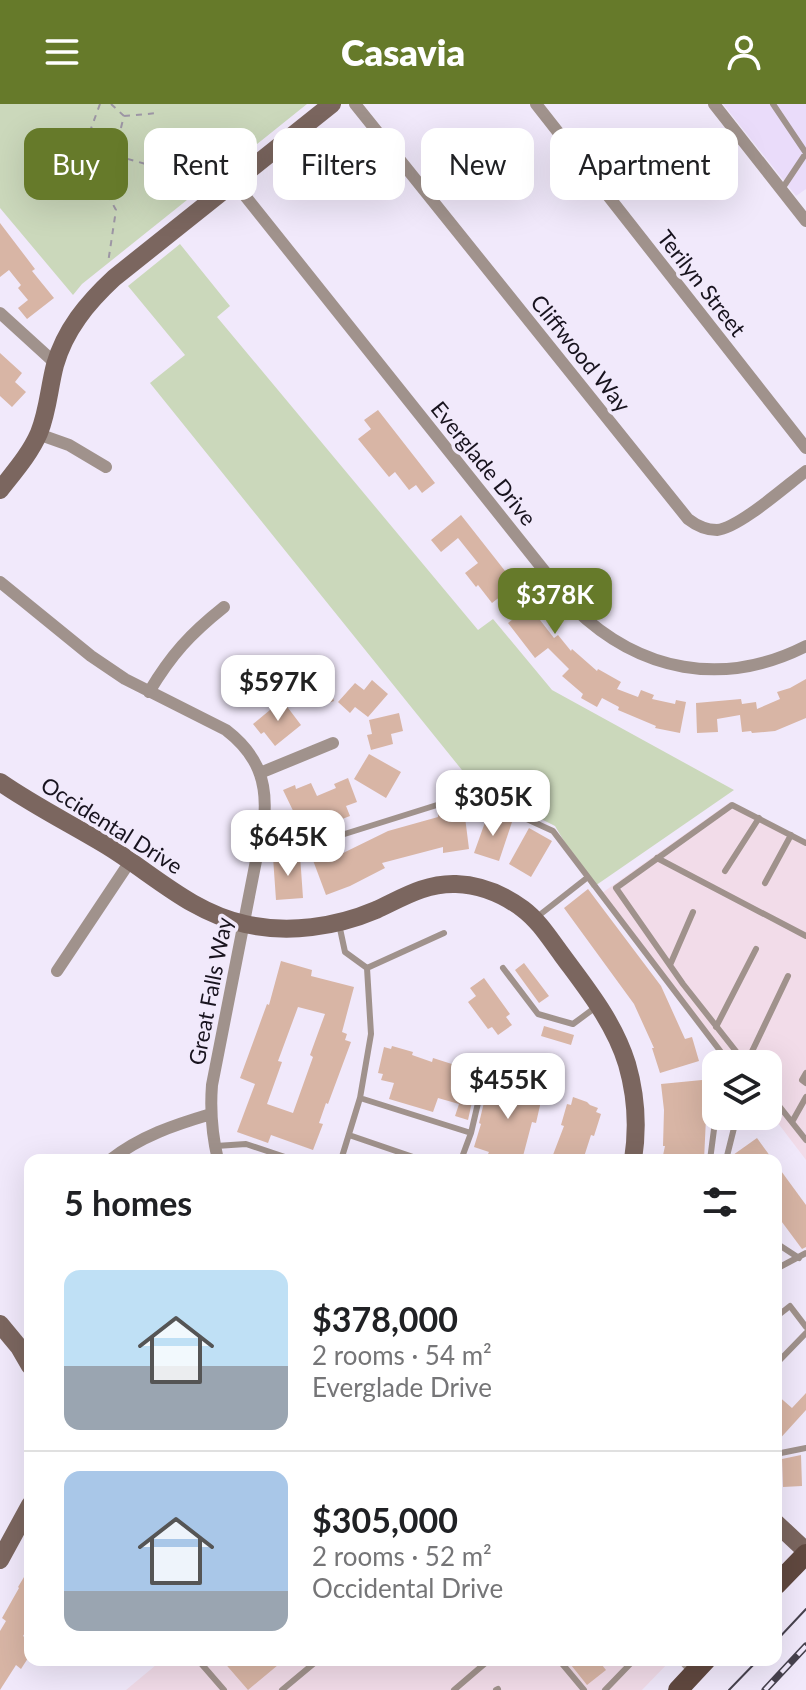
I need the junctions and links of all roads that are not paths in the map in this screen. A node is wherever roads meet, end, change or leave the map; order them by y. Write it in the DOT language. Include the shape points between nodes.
graph roads {
  1 [pos="332,104"];
  2 [pos="355,104"];
  3 [pos="536,104"];
  4 [pos="714,104"];
  5 [pos="773,104"];
  6 [pos="806,153"];
  7 [pos="257,158"];
  8 [pos="782,189"];
  9 [pos="204,200"];
  10 [pos="248,200"];
  11 [pos="806,221"];
  12 [pos="0,313"];
  13 [pos="55,363"];
  14 [pos="38,434"];
  15 [pos="806,448"];
  16 [pos="106,467"];
  17 [pos="806,471"];
  18 [pos="0,490"];
  19 [pos="0,582"];
  20 [pos="224,607"];
  21 [pos="806,646"];
  22 [pos="149,692"];
  23 [pos="333,743"];
  24 [pos="260,773"];
  25 [pos="0,782"];
  26 [pos="759,818"];
  27 [pos="791,835"];
  28 [pos="260,839"];
  29 [pos="806,843"];
  30 [pos="657,858"];
  31 [pos="131,860"];
  32 [pos="725,871"];
  33 [pos="588,877"];
  34 [pos="765,883"];
  35 [pos="693,912"];
  36 [pos="534,919"];
  37 [pos="339,923"];
  38 [pos="243,924"];
  39 [pos="444,933"];
  40 [pos="806,936"];
  41 [pos="756,949"];
  42 [pos="670,965"];
  43 [pos="367,968"];
  44 [pos="503,968"];
  45 [pos="57,971"];
  46 [pos="788,976"];
  47 [pos="599,1005"];
  48 [pos="716,1027"];
  49 [pos="719,1050"];
  50 [pos="735,1050"];
  51 [pos="753,1050"];
  52 [pos="485,1073"];
  53 [pos="806,1073"];
  54 [pos="806,1083"];
  55 [pos="806,1097"];
  56 [pos="360,1098"];
  57 [pos="782,1110"];
  58 [pos="211,1114"];
  59 [pos="792,1122"];
  60 [pos="714,1130"];
  61 [pos="734,1130"];
  62 [pos="471,1133"];
  63 [pos="349,1135"];
  64 [pos="806,1140"];
  65 [pos="215,1146"];
  66 [pos="118,1154"];
  67 [pos="217,1154"];
  68 [pos="276,1154"];
  69 [pos="343,1154"];
  70 [pos="404,1154"];
  71 [pos="463,1154"];
  72 [pos="633,1154"];
  73 [pos="711,1154"];
  74 [pos="728,1154"];
  75 [pos="782,1247"];
  76 [pos="806,1253"];
  77 [pos="799,1258"];
  78 [pos="782,1266"];
  79 [pos="782,1312"];
  80 [pos="0,1324"];
  81 [pos="806,1327"];
  82 [pos="806,1333"];
  83 [pos="24,1355"];
  84 [pos="782,1358"];
  85 [pos="806,1448"];
  86 [pos="782,1453"];
  87 [pos="24,1516"];
  88 [pos="782,1529"];
  89 [pos="806,1552"];
  90 [pos="0,1560"];
  91 [pos="782,1578"];
  92 [pos="203,1666"];
  93 [pos="311,1666"];
  94 [pos="482,1666"];
  95 [pos="564,1666"];
  96 [pos="628,1666"];
  97 [pos="692,1666"];
  98 [pos="224,1690"];
  99 [pos="282,1690"];
  100 [pos="454,1690"];
  101 [pos="584,1690"];
  102 [pos="605,1690"];
  103 [pos="678,1690"];
  1 -- 7 [label="street"];
  2 -- 17 [label="street, Cliffwood Way" via="688,519 708,529 729,527"];
  3 -- 15 [label="street, Terilyn Street"];
  4 -- 8 [label="street"];
  5 -- 6 [label="lane"];
  6 -- 8 [label="lane"];
  8 -- 11 [label="street"];
  9 -- 13 [label="street" via="83,309"];
  10 -- 21 [label="street, Everglade Drive" via="591,624 629,650 699,670 745,668"];
  12 -- 13 [label="street"];
  13 -- 14 [label="street"];
  14 -- 16 [label="street"];
  14 -- 18 [label="street"];
  19 -- 22 [label="street, Great Falls Way" via="91,656"];
  20 -- 22 [label="street" via="182,644"];
  22 -- 24 [label="street, Great Falls Way" via="226,730 246,748"];
  23 -- 24 [label="street"];
  24 -- 28 [label="street, Great Falls Way" via="266,805"];
  25 -- 31 [label="street, Occidental Drive"];
  26 -- 27 [label="lane"];
  26 -- 30 [label="lane" via="732,805"];
  26 -- 32 [label="lane"];
  27 -- 29 [label="lane"];
  27 -- 34 [label="lane"];
  28 -- 33 [label="lane" via="300,848 472,794 553,831"];
  28 -- 38 [label="street, Great Falls Way"];
  30 -- 40 [label="lane"];
  30 -- 42 [label="lane" via="616,888"];
  31 -- 38 [label="street, Occidental Drive" via="185,899"];
  31 -- 45 [label="street"];
  33 -- 36 [label="lane"];
  33 -- 49 [label="lane"];
  35 -- 42 [label="lane"];
  36 -- 37 [label="street, Occidental Drive" via="494,892 455,884 417,891"];
  36 -- 47 [label="street, Occidental Drive"];
  37 -- 38 [label="street, Occidental Drive" via="304,928"];
  37 -- 43 [label="lane" via="345,952"];
  38 -- 58 [label="street, Great Falls Way"];
  39 -- 43 [label="lane"];
  41 -- 48 [label="lane"];
  42 -- 48 [label="lane"];
  43 -- 56 [label="lane" via="371,1034"];
  44 -- 47 [label="lane" via="538,1014 573,1024"];
  46 -- 51 [label="lane"];
  47 -- 72 [label="street, Occidental Drive" via="630,1078"];
  48 -- 50 [label="lane"];
  52 -- 62 [label="lane"];
  53 -- 54 [label="lane"];
  55 -- 59 [label="lane"];
  56 -- 62 [label="lane"];
  56 -- 63 [label="lane"];
  57 -- 59 [label="lane"];
  58 -- 65 [label="street, Great Falls Way"];
  58 -- 66 [label="street" via="146,1136"];
  59 -- 64 [label="lane"];
  60 -- 73 [label="lane"];
  61 -- 74 [label="lane"];
  62 -- 71 [label="lane"];
  63 -- 69 [label="lane"];
  63 -- 70 [label="lane"];
  65 -- 67 [label="street, Great Falls Way"];
  65 -- 68 [label="lane" via="246,1144"];
  75 -- 77 [label="lane"];
  76 -- 77 [label="lane"];
  77 -- 78 [label="lane"];
  79 -- 81 [label="lane" via="790,1306"];
  80 -- 83 [label="street"];
  82 -- 84 [label="lane"];
  85 -- 86 [label="lane"];
  87 -- 90 [label="street"];
  88 -- 89 [label="street"];
  89 -- 91 [label="main road"];
  92 -- 98 [label="lane"];
  93 -- 99 [label="lane"];
  94 -- 100 [label="lane"];
  95 -- 101 [label="lane"];
  96 -- 102 [label="lane"];
  97 -- 103 [label="main road"];
}
